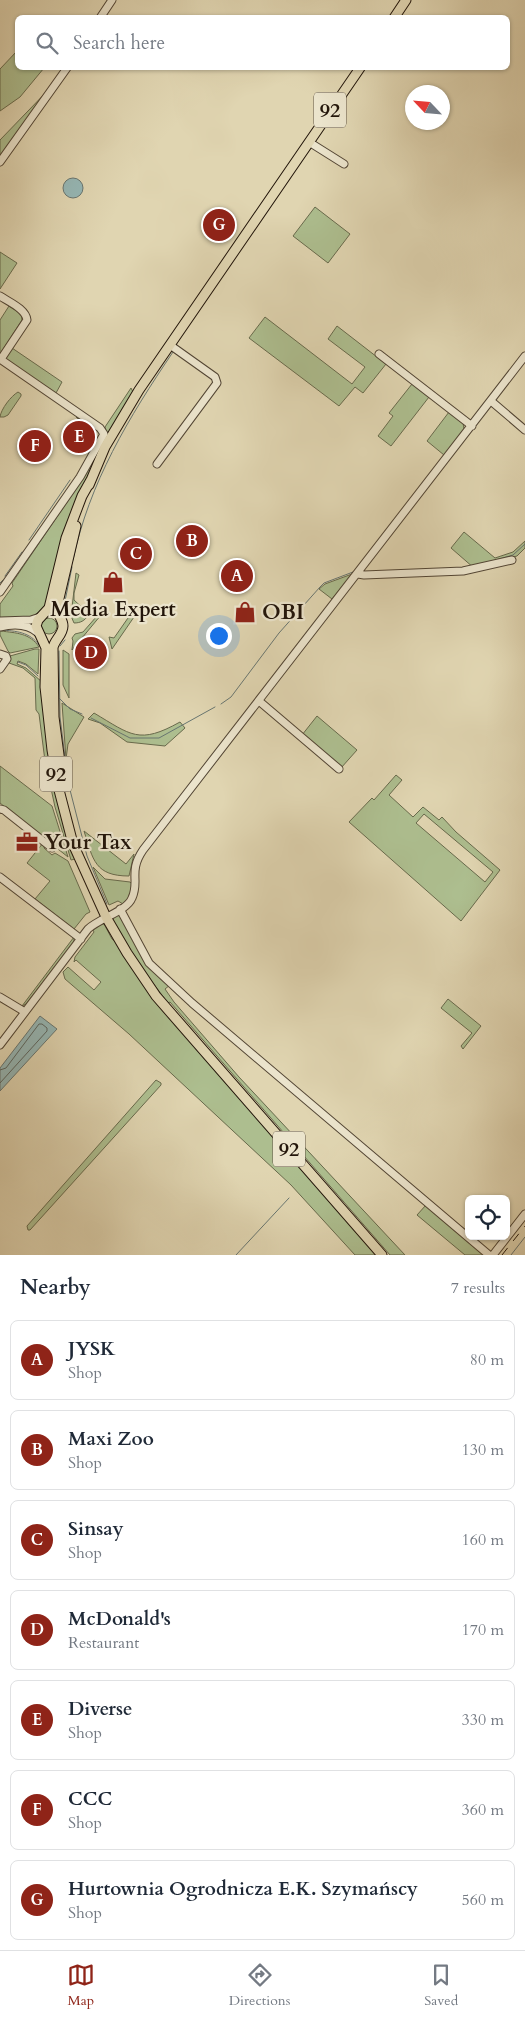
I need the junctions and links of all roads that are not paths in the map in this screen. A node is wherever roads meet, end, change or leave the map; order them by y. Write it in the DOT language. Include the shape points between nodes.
graph roads {
  1 [pos="112,0"];
  2 [pos="406,0"];
  3 [pos="102,15"];
  4 [pos="396,15"];
  5 [pos="66,70"];
  6 [pos="359,70"];
  7 [pos="309,142"];
  8 [pos="0,162"];
  9 [pos="344,164"];
  10 [pos="0,296"];
  11 [pos="170,345"];
  12 [pos="379,354"];
  13 [pos="525,356"];
  14 [pos="0,359"];
  15 [pos="491,401"];
  16 [pos="472,426"];
  17 [pos="525,430"];
  18 [pos="157,464"];
  19 [pos="91,480"];
  20 [pos="512,560"];
  21 [pos="358,574"];
  22 [pos="0,592"];
  23 [pos="42,615"];
  24 [pos="58,615"];
  25 [pos="0,621"];
  26 [pos="0,626"];
  27 [pos="40,635"];
  28 [pos="58,637"];
  29 [pos="0,654"];
  30 [pos="0,669"];
  31 [pos="259,701"];
  32 [pos="339,769"];
  33 [pos="0,809"];
  34 [pos="52,848"];
  35 [pos="80,858"];
  36 [pos="0,877"];
  37 [pos="120,909"];
  38 [pos="106,917"];
  39 [pos="80,939"];
  40 [pos="0,996"];
  41 [pos="25,1012"];
  42 [pos="0,1045"];
  43 [pos="525,1214"];
  44 [pos="382,1255"];
  45 [pos="489,1255"];
  46 [pos="493,1255"];
  1 -- 3 [label="street"];
  2 -- 4 [label="main road"];
  5 -- 8 [label="street"];
  6 -- 7 [label="main road, 92"];
  7 -- 9 [label="street"];
  7 -- 11 [label="main road, 92"];
  10 -- 14 [label="street" via="28,317"];
  11 -- 18 [label="street" via="215,377 217,383"];
  11 -- 19 [label="main road, 92" via="122,416"];
  12 -- 16 [label="street"];
  13 -- 15 [label="street"];
  14 -- 22 [label="street" via="100,428 104,434 80,477"];
  15 -- 16 [label="street"];
  15 -- 17 [label="street"];
  16 -- 21 [label="street"];
  19 -- 23 [label="main road, 92" via="66,538 50,605"];
  19 -- 24 [label="main road, 92" via="71,542"];
  20 -- 21 [label="street" via="463,572"];
  21 -- 31 [label="street"];
  23 -- 24 [label="main road" via="52,612"];
  23 -- 25 [label="street" via="31,620"];
  23 -- 27 [label="main road, 92" via="36,623"];
  24 -- 28 [label="main road, 92" via="63,627"];
  26 -- 27 [label="street" via="19,625"];
  27 -- 28 [label="main road" via="52,640"];
  27 -- 35 [label="main road, 92" via="46,648 46,687 55,772 68,828"];
  28 -- 35 [label="main road, 92" via="53,648 54,717 64,787"];
  29 -- 30 [label="street" via="7,659"];
  31 -- 32 [label="street"];
  31 -- 37 [label="street" via="140,855 134,868 132,898"];
  33 -- 34 [label="street"];
  35 -- 38 [label="main road, 92"];
  36 -- 39 [label="street"];
  37 -- 38 [label="street"];
  37 -- 45 [label="street" via="149,963"];
  38 -- 39 [label="street"];
  38 -- 44 [label="main road, 92" via="166,1009"];
  39 -- 41 [label="street"];
  40 -- 41 [label="street"];
  41 -- 42 [label="street"];
  43 -- 46 [label="street"];
}
